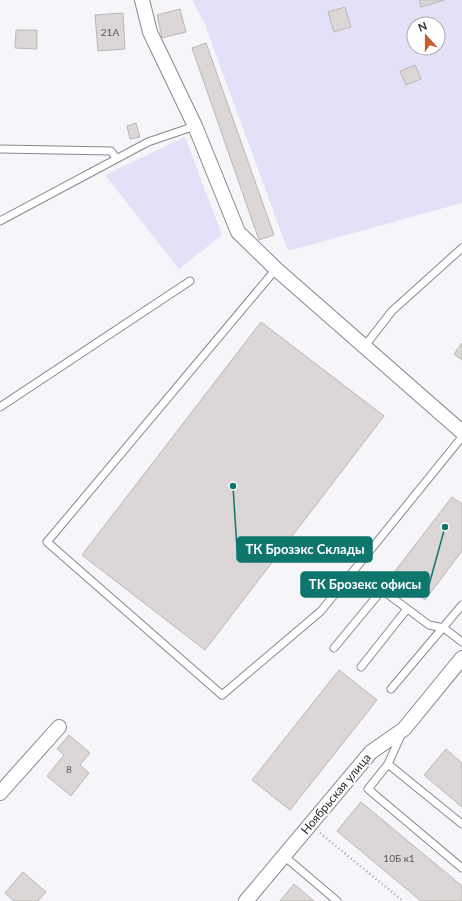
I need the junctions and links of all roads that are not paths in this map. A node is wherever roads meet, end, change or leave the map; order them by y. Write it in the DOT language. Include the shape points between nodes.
graph roads {
  1 [pos="142,0"];
  2 [pos="194,126"];
  3 [pos="0,149"];
  4 [pos="116,158"];
  5 [pos="0,220"];
  6 [pos="462,248"];
  7 [pos="276,269"];
  8 [pos="190,281"];
  9 [pos="364,347"];
  10 [pos="0,407"];
  11 [pos="462,432"];
  12 [pos="462,437"];
  13 [pos="462,605"];
  14 [pos="407,609"];
  15 [pos="444,628"];
  16 [pos="462,642"];
  17 [pos="334,648"];
  18 [pos="462,658"];
  19 [pos="362,667"];
  20 [pos="391,689"];
  21 [pos="59,727"];
  22 [pos="404,729"];
  23 [pos="388,764"];
  24 [pos="0,793"];
  25 [pos="462,824"];
  26 [pos="284,856"];
  27 [pos="462,868"];
  28 [pos="246,901"];
  29 [pos="337,901"];
  1 -- 2 [label="street" via="150,32"];
  2 -- 4 [label="lane" via="148,142"];
  2 -- 7 [label="street" via="238,232"];
  3 -- 4 [label="lane" via="112,151"];
  4 -- 5 [label="lane"];
  6 -- 9 [label="lane" via="392,311"];
  7 -- 9 [label="street"];
  7 -- 12 [label="lane" via="47,542 222,695 321,611"];
  8 -- 10 [label="lane"];
  9 -- 11 [label="street"];
  13 -- 15 [label="lane"];
  14 -- 15 [label="lane" via="429,625"];
  14 -- 17 [label="lane" via="382,590"];
  14 -- 19 [label="lane"];
  15 -- 16 [label="lane"];
  15 -- 20 [label="lane"];
  18 -- 22 [label="street, Ноябрьская улица"];
  21 -- 24 [label="street"];
  22 -- 23 [label="lane"];
  22 -- 26 [label="street, Ноябрьская улица" via="372,752"];
  23 -- 25 [label="lane"];
  23 -- 27 [label="lane" via="368,789"];
  26 -- 28 [label="street, Ноябрьская улица"];
  26 -- 29 [label="lane"];
}
